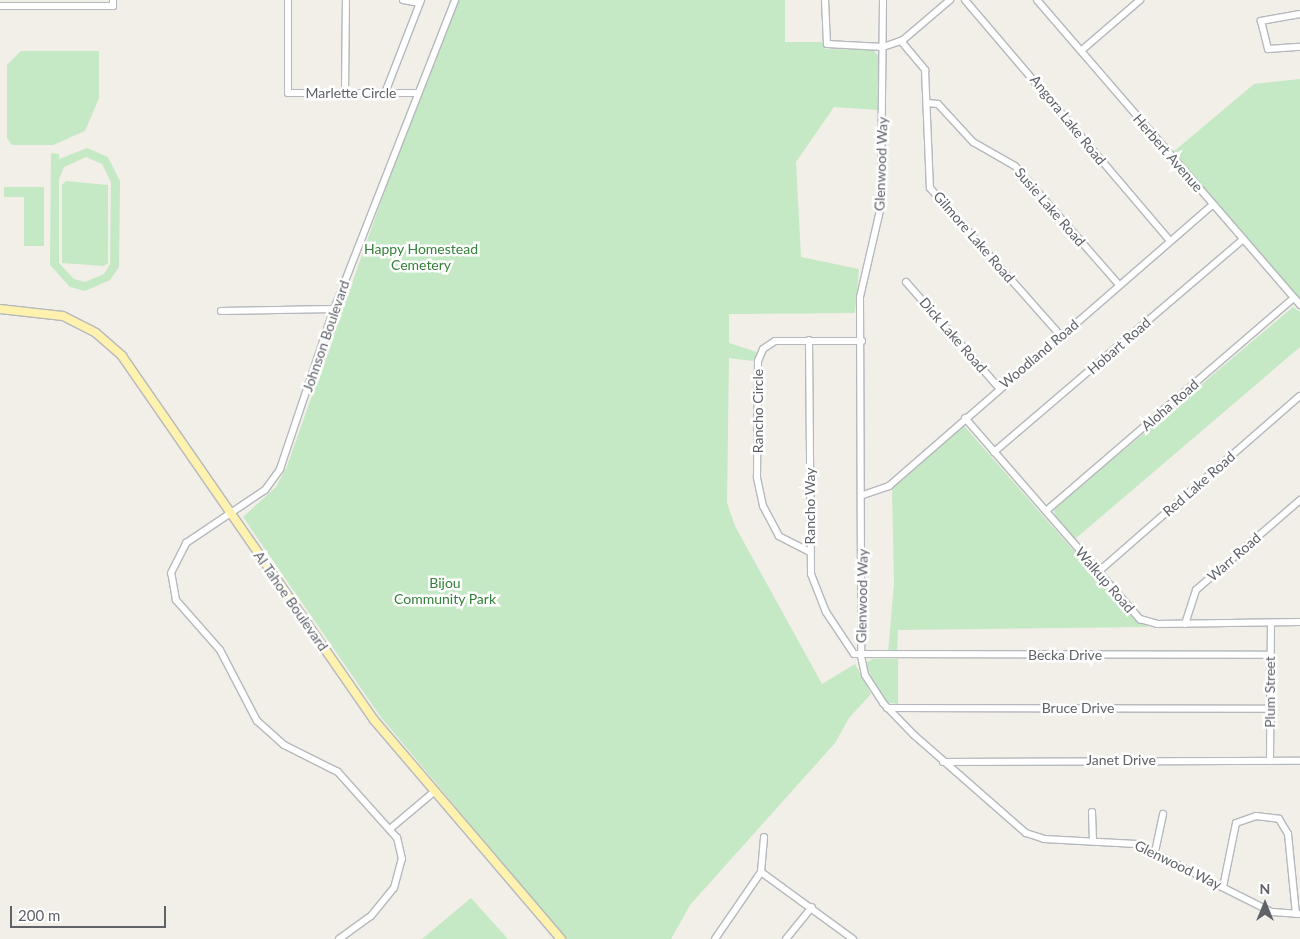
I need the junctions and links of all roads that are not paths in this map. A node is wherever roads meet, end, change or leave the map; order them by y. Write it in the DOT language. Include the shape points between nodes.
graph roads {
  1 [pos="288,0"];
  2 [pos="346,0"];
  3 [pos="403,0"];
  4 [pos="455,0"];
  5 [pos="825,0"];
  6 [pos="883,0"];
  7 [pos="950,0"];
  8 [pos="965,0"];
  9 [pos="1037,0"];
  10 [pos="1140,0"];
  11 [pos="420,2"];
  12 [pos="113,3"];
  13 [pos="0,6"];
  14 [pos="1300,14"];
  15 [pos="902,41"];
  16 [pos="883,46"];
  17 [pos="1300,47"];
  18 [pos="1082,50"];
  19 [pos="345,92"];
  20 [pos="384,93"];
  21 [pos="418,93"];
  22 [pos="927,103"];
  23 [pos="1212,205"];
  24 [pos="1242,238"];
  25 [pos="1170,241"];
  26 [pos="906,282"];
  27 [pos="1119,285"];
  28 [pos="1294,298"];
  29 [pos="1300,305"];
  30 [pos="0,309"];
  31 [pos="334,309"];
  32 [pos="221,311"];
  33 [pos="1061,336"];
  34 [pos="809,340"];
  35 [pos="862,341"];
  36 [pos="999,388"];
  37 [pos="1300,396"];
  38 [pos="965,418"];
  39 [pos="994,452"];
  40 [pos="862,495"];
  41 [pos="1300,500"];
  42 [pos="1046,511"];
  43 [pos="229,513"];
  44 [pos="810,552"];
  45 [pos="1098,572"];
  46 [pos="1300,622"];
  47 [pos="1270,623"];
  48 [pos="1185,624"];
  49 [pos="1270,655"];
  50 [pos="861,656"];
  51 [pos="887,708"];
  52 [pos="1270,708"];
  53 [pos="1270,760"];
  54 [pos="1300,761"];
  55 [pos="943,762"];
  56 [pos="435,791"];
  57 [pos="1092,812"];
  58 [pos="1163,814"];
  59 [pos="391,828"];
  60 [pos="764,837"];
  61 [pos="1093,840"];
  62 [pos="1155,852"];
  63 [pos="761,872"];
  64 [pos="1223,887"];
  65 [pos="812,908"];
  66 [pos="1298,914"];
  67 [pos="339,939"];
  68 [pos="561,939"];
  69 [pos="715,939"];
  70 [pos="786,939"];
  71 [pos="853,939"];
  1 -- 19 [label="street, Marlette Circle" via="288,93"];
  2 -- 19 [label="street"];
  3 -- 11 [label="street"];
  4 -- 21 [label="street, Johnson Boulevard"];
  5 -- 16 [label="street" via="828,45"];
  6 -- 16 [label="street, Glenwood Way"];
  7 -- 15 [label="street"];
  8 -- 25 [label="street, Angora Lake Road"];
  9 -- 18 [label="street, Herbert Avenue"];
  10 -- 18 [label="street"];
  11 -- 20 [label="street"];
  12 -- 13 [label="street"];
  14 -- 17 [label="street" via="1263,19 1267,48"];
  15 -- 16 [label="street"];
  15 -- 22 [label="street, Gilmore Lake Road" via="922,64"];
  16 -- 35 [label="street, Glenwood Way" via="882,206 861,287"];
  18 -- 23 [label="street, Herbert Avenue"];
  19 -- 20 [label="street, Marlette Circle"];
  20 -- 21 [label="street, Marlette Circle"];
  21 -- 31 [label="street, Johnson Boulevard"];
  22 -- 27 [label="street, Susie Lake Road" via="938,104 973,142 1015,166"];
  22 -- 33 [label="street, Gilmore Lake Road" via="930,188"];
  23 -- 24 [label="street, Herbert Avenue"];
  23 -- 25 [label="street, Woodland Road"];
  24 -- 28 [label="street, Herbert Avenue"];
  24 -- 39 [label="street, Hobart Road"];
  25 -- 27 [label="street, Woodland Road"];
  26 -- 36 [label="street, Dick Lake Road"];
  27 -- 33 [label="street, Woodland Road"];
  28 -- 29 [label="street, Herbert Avenue"];
  28 -- 42 [label="street, Aloha Road"];
  30 -- 43 [label="main road, Al Tahoe Boulevard" via="52,312 106,340 128,363"];
  31 -- 32 [label="street"];
  31 -- 43 [label="street, Johnson Boulevard" via="280,470 265,490"];
  33 -- 36 [label="street, Woodland Road"];
  34 -- 35 [label="street, Rancho Circle"];
  34 -- 44 [label="street, Rancho Way"];
  34 -- 44 [label="street, Rancho Circle" via="775,341 760,356 757,477 763,506 775,531 792,546"];
  35 -- 40 [label="street, Glenwood Way"];
  36 -- 38 [label="street, Woodland Road"];
  37 -- 45 [label="street, Red Lake Road"];
  38 -- 39 [label="street, Walkup Road"];
  38 -- 40 [label="street, Woodland Road" via="889,486"];
  39 -- 42 [label="street, Walkup Road"];
  40 -- 50 [label="street, Glenwood Way"];
  41 -- 48 [label="street, Warr Road" via="1196,590"];
  42 -- 45 [label="street, Walkup Road"];
  43 -- 56 [label="main road, Al Tahoe Boulevard" via="365,708"];
  43 -- 59 [label="street, Johnson Boulevard" via="186,543 176,557 171,582 176,600 220,650 265,730 284,745 338,772"];
  44 -- 50 [label="street, Rancho Way" via="816,592 851,652"];
  45 -- 48 [label="street, Walkup Road" via="1140,619"];
  46 -- 47 [label="street, Walkup Road"];
  47 -- 48 [label="street, Walkup Road"];
  47 -- 49 [label="street, Plum Street"];
  49 -- 50 [label="street, Becka Drive"];
  49 -- 52 [label="street, Plum Street"];
  50 -- 51 [label="street, Glenwood Way" via="865,675"];
  51 -- 52 [label="street, Bruce Drive"];
  51 -- 55 [label="street, Glenwood Way"];
  52 -- 53 [label="street, Plum Street"];
  53 -- 54 [label="street, Janet Drive"];
  53 -- 55 [label="street, Janet Drive"];
  55 -- 61 [label="street, Glenwood Way" via="1026,833 1044,838"];
  56 -- 59 [label="street"];
  56 -- 68 [label="main road, Al Tahoe Boulevard"];
  57 -- 61 [label="street"];
  58 -- 62 [label="street"];
  59 -- 67 [label="street" via="402,858 394,888 371,916"];
  60 -- 63 [label="street"];
  61 -- 62 [label="street, Glenwood Way" via="1128,842"];
  62 -- 64 [label="street, Glenwood Way"];
  63 -- 65 [label="street"];
  63 -- 69 [label="street"];
  64 -- 66 [label="street, Glenwood Way" via="1272,912"];
  64 -- 66 [label="street" via="1236,823 1256,816 1279,819 1288,834"];
  65 -- 70 [label="street"];
  65 -- 71 [label="street"];
}
